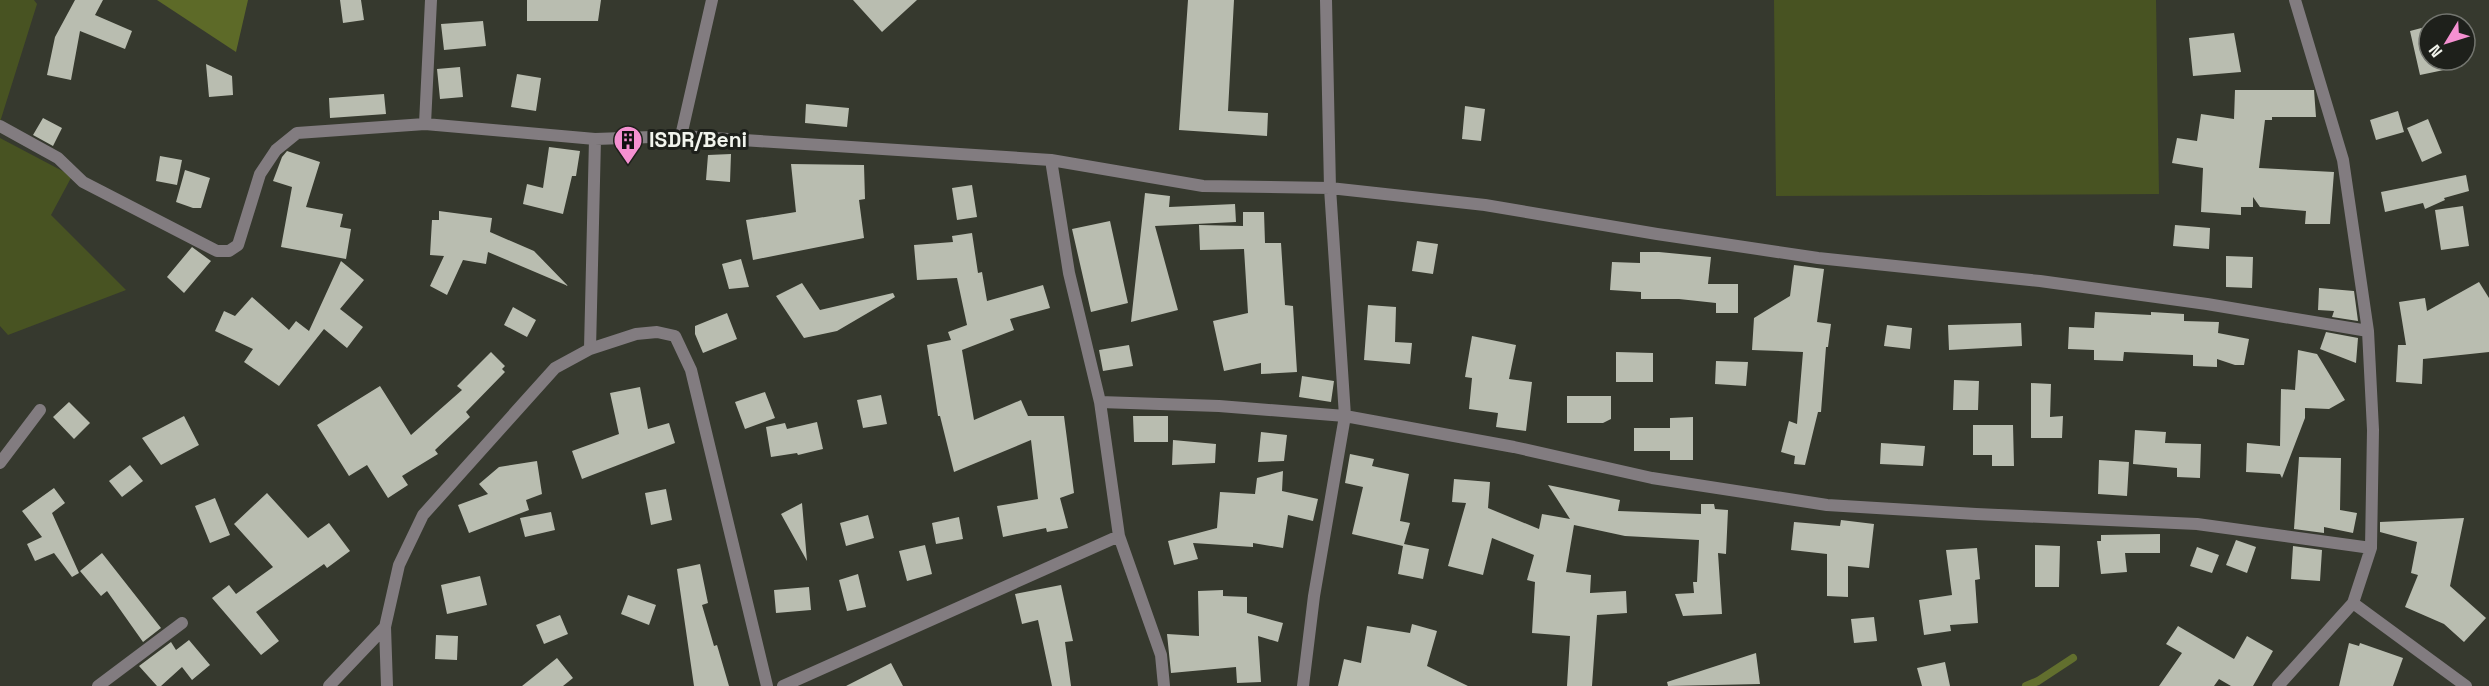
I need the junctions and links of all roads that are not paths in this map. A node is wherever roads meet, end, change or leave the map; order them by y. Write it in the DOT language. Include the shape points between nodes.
graph roads {
  1 [pos="431,0"];
  2 [pos="712,0"];
  3 [pos="1326,0"];
  4 [pos="2295,0"];
  5 [pos="425,124"];
  6 [pos="0,126"];
  7 [pos="681,136"];
  8 [pos="595,139"];
  9 [pos="1052,160"];
  10 [pos="1330,188"];
  11 [pos="2368,331"];
  12 [pos="590,348"];
  13 [pos="1100,402"];
  14 [pos="40,410"];
  15 [pos="1345,416"];
  16 [pos="0,463"];
  17 [pos="1119,536"];
  18 [pos="2371,548"];
  19 [pos="2353,603"];
  20 [pos="182,623"];
  21 [pos="385,627"];
  22 [pos="98,686"];
  23 [pos="329,686"];
  24 [pos="387,686"];
  25 [pos="767,686"];
  26 [pos="783,686"];
  27 [pos="1164,686"];
  28 [pos="1303,686"];
  29 [pos="2278,686"];
  30 [pos="2466,686"];
  1 -- 5 [label="street"];
  2 -- 7 [label="street"];
  3 -- 10 [label="street"];
  4 -- 11 [label="street" via="2343,160"];
  5 -- 6 [label="street" via="297,133 276,150 260,174 238,245 229,251 206,246 83,182 58,158"];
  5 -- 8 [label="street"];
  7 -- 8 [label="street"];
  7 -- 9 [label="street"];
  8 -- 12 [label="street"];
  9 -- 10 [label="street" via="1203,186"];
  9 -- 13 [label="street" via="1069,273"];
  10 -- 11 [label="street" via="1485,205 1818,258 2207,304"];
  10 -- 15 [label="street"];
  11 -- 18 [label="street" via="2373,430"];
  12 -- 21 [label="street" via="555,368 423,514 399,565"];
  12 -- 25 [label="street" via="636,334 657,332 675,336 691,370"];
  13 -- 15 [label="street"];
  13 -- 17 [label="street"];
  14 -- 16 [label="street"];
  15 -- 18 [label="street" via="1514,447 1652,478 1827,505 2197,524"];
  15 -- 28 [label="street"];
  17 -- 26 [label="street"];
  17 -- 27 [label="street" via="1161,655"];
  18 -- 19 [label="street"];
  19 -- 29 [label="street"];
  19 -- 30 [label="street"];
  20 -- 22 [label="street"];
  21 -- 23 [label="street"];
  21 -- 24 [label="street"];
}
